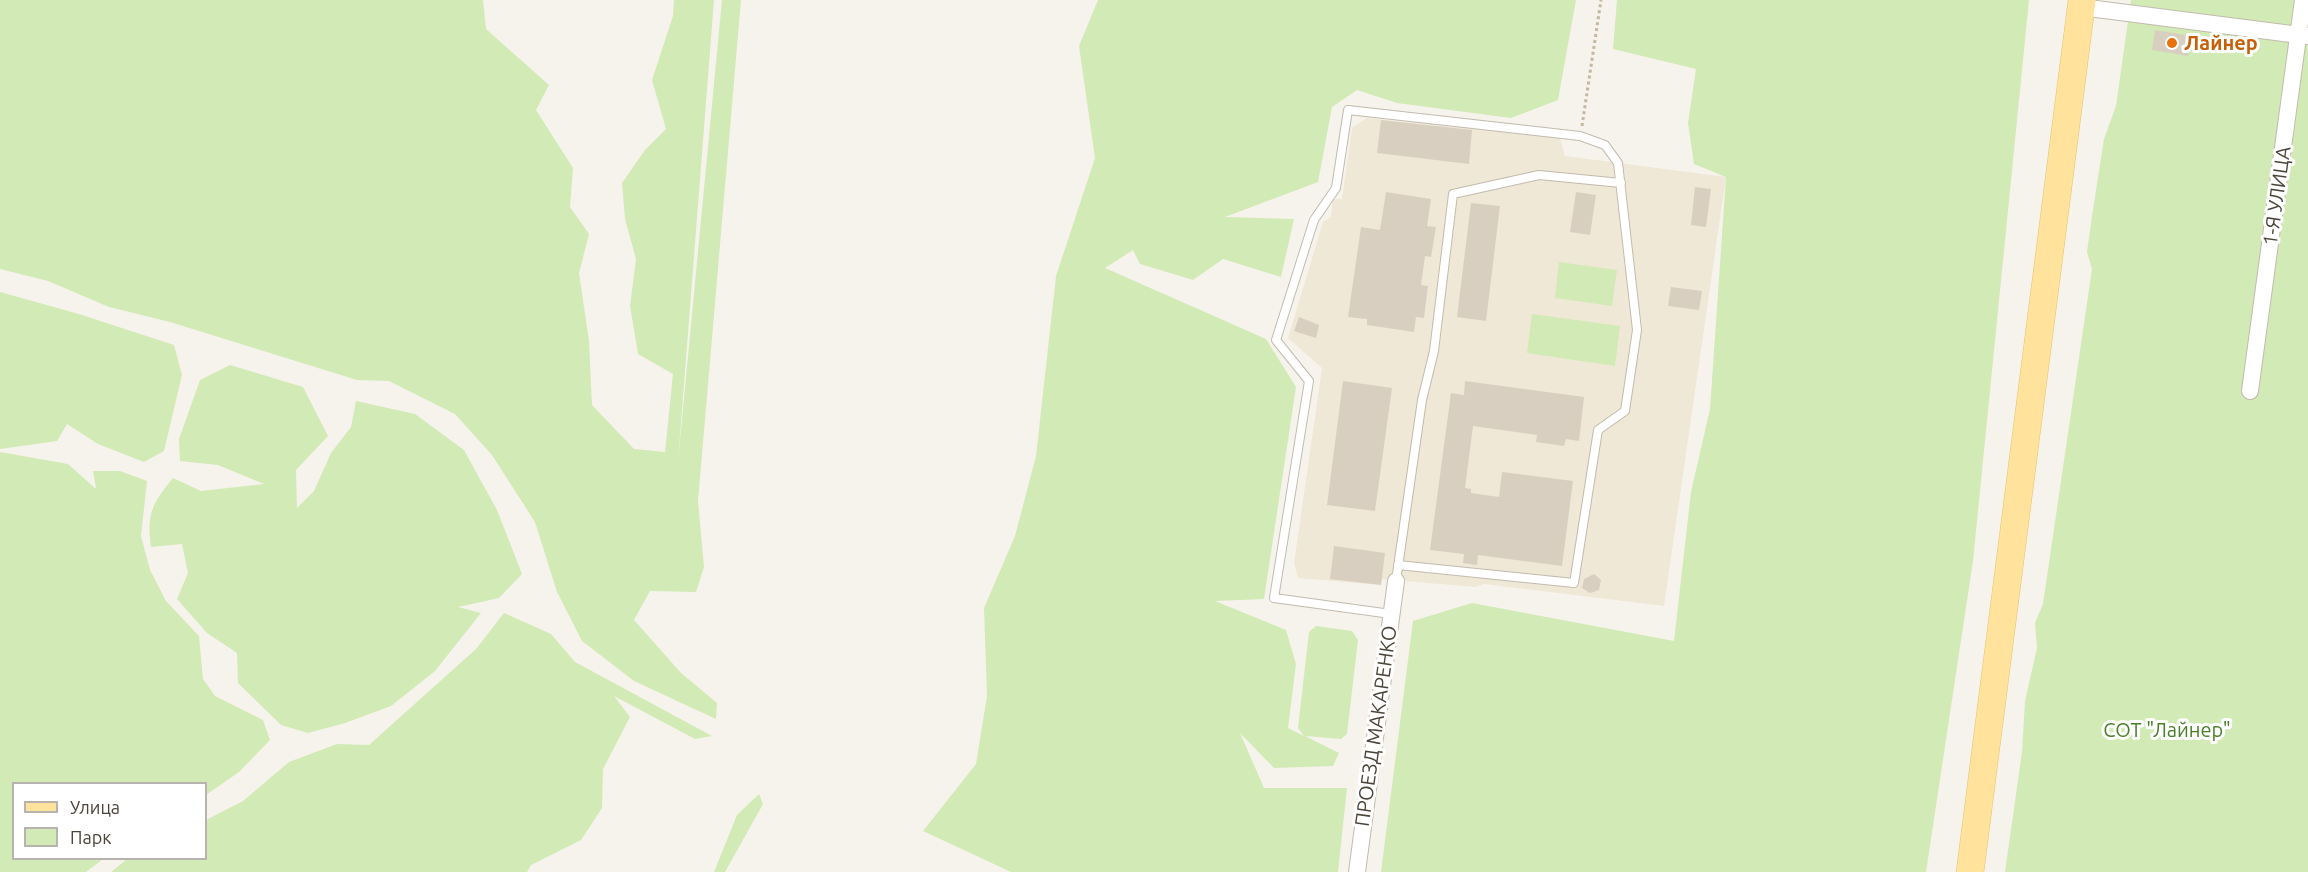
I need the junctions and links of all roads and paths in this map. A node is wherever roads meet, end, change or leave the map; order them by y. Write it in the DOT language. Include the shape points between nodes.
graph roads {
  1 [pos="1601,0"];
  2 [pos="2303,0"];
  3 [pos="2082,4"];
  4 [pos="2303,36"];
  5 [pos="1580,136"];
  6 [pos="1621,183"];
  7 [pos="2250,392"];
  8 [pos="1397,573"];
  9 [pos="1391,614"];
  10 [pos="1357,872"];
  11 [pos="1970,872"];
  1 -- 5 [label="path"];
  2 -- 4 [label="street, 1-Я УЛИЦА"];
  3 -- 4 [label="street"];
  3 -- 11 [label="main road"];
  4 -- 7 [label="street, 1-Я УЛИЦА"];
  5 -- 6 [label="lane" via="1605,145 1618,163"];
  5 -- 9 [label="lane" via="1348,110 1336,188 1314,220 1276,340 1309,381 1274,598"];
  6 -- 8 [label="lane" via="1539,175 1453,194 1434,351 1422,400"];
  6 -- 8 [label="lane" via="1636,330 1624,411 1599,430 1574,583"];
  8 -- 9 [label="street, ПРОЕЗД МАКАРЕНКО"];
  9 -- 10 [label="street, ПРОЕЗД МАКАРЕНКО"];
}
